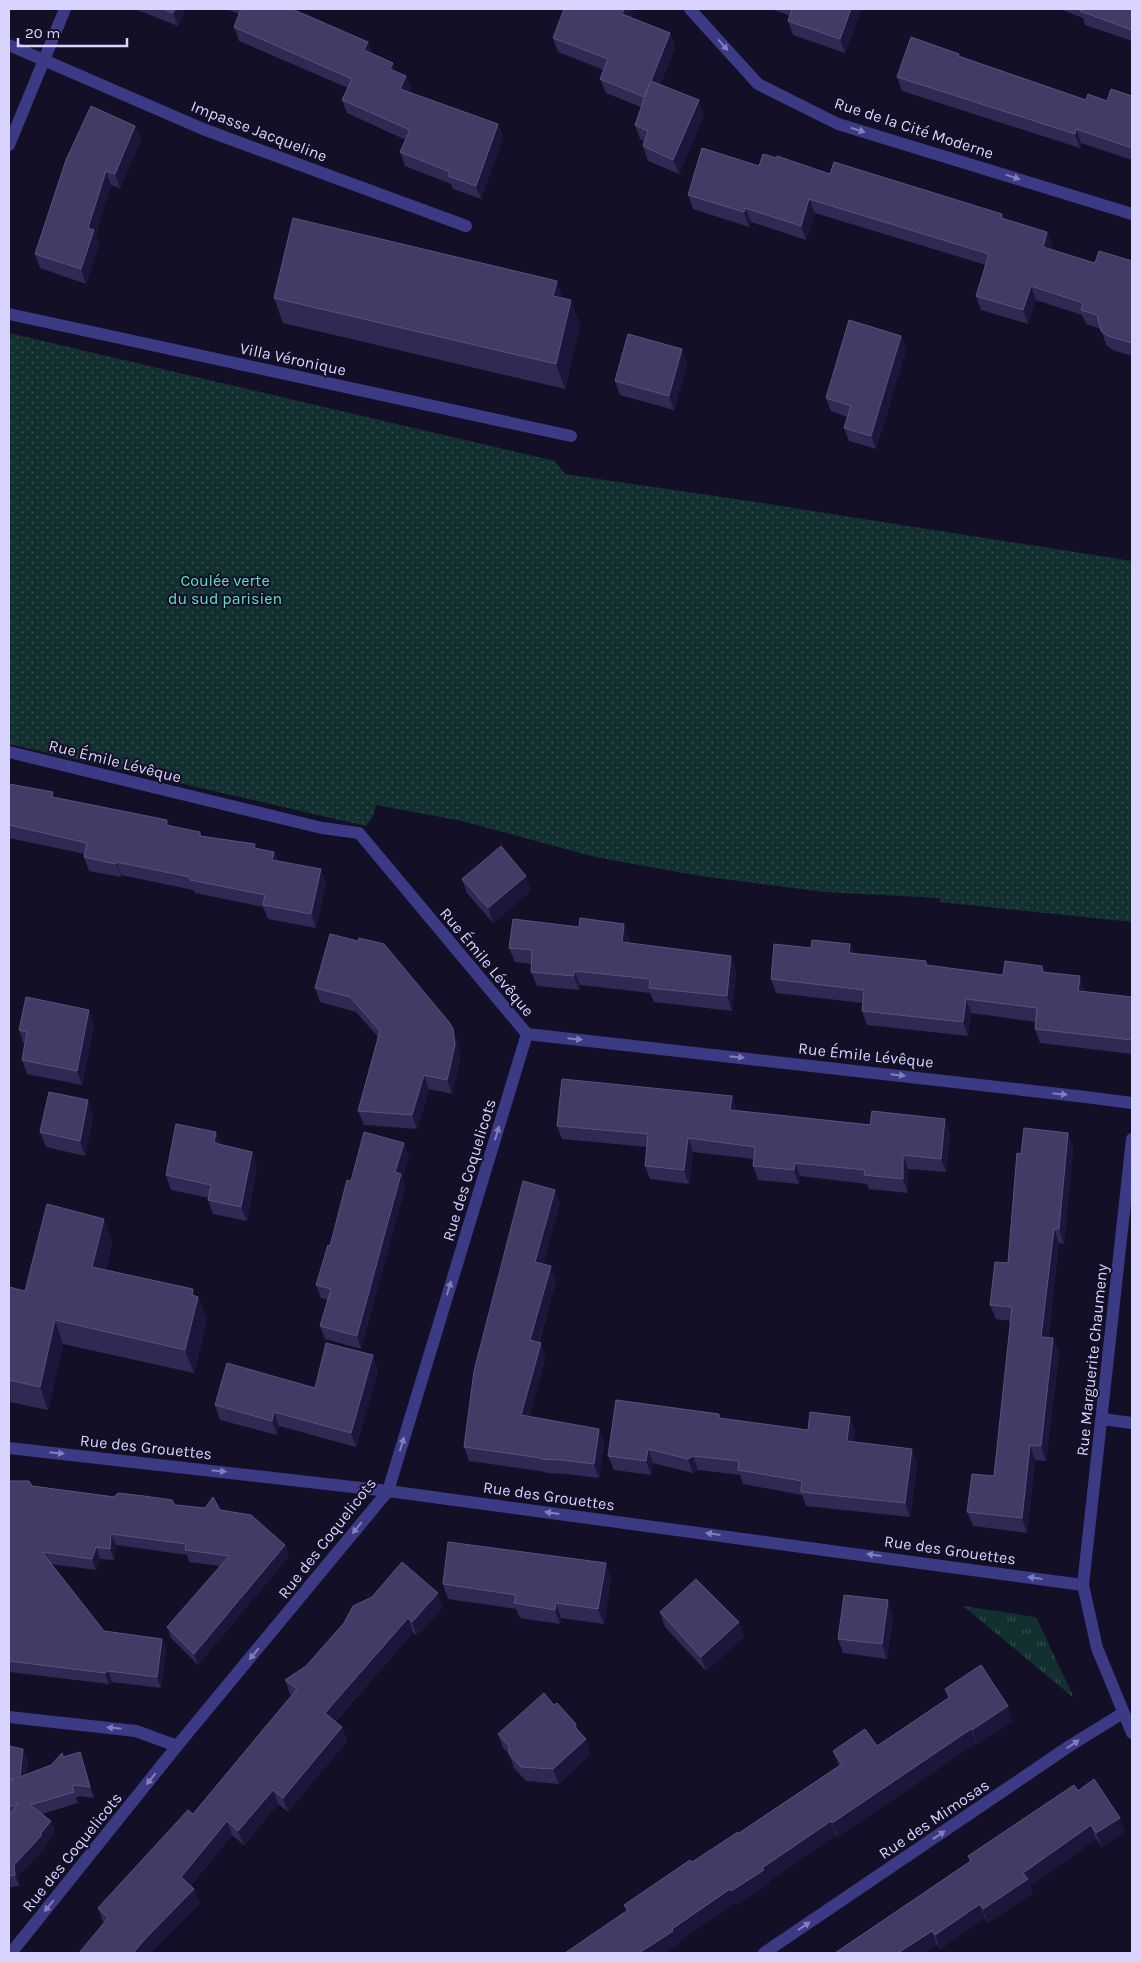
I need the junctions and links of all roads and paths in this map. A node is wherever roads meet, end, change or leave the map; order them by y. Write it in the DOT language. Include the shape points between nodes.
graph roads {
  1 [pos="65,9"];
  2 [pos="690,9"];
  3 [pos="9,45"];
  4 [pos="43,59"];
  5 [pos="9,145"];
  6 [pos="1132,214"];
  7 [pos="466,226"];
  8 [pos="9,314"];
  9 [pos="570,436"];
  10 [pos="9,752"];
  11 [pos="527,1034"];
  12 [pos="1132,1103"];
  13 [pos="1132,1139"];
  14 [pos="1102,1419"];
  15 [pos="1132,1423"];
  16 [pos="9,1448"];
  17 [pos="388,1490"];
  18 [pos="1083,1585"];
  19 [pos="1123,1713"];
  20 [pos="9,1717"];
  21 [pos="1132,1733"];
  22 [pos="178,1746"];
  23 [pos="11,1953"];
  24 [pos="764,1953"];
  1 -- 4 [label="street"];
  2 -- 6 [label="street, Rue de la Cité Moderne, one-way" via="758,84 838,124"];
  3 -- 4 [label="street, Impasse Jacqueline"];
  4 -- 5 [label="street"];
  4 -- 7 [label="street, Impasse Jacqueline" via="203,129"];
  8 -- 9 [label="street, Villa Véronique"];
  10 -- 11 [label="street, Rue Émile Lévêque" via="322,828 359,834"];
  11 -- 12 [label="street, Rue Émile Lévêque, one-way"];
  17 -- 11 [label="street, Rue des Coquelicots, one-way"];
  13 -- 14 [label="street, Rue Marguerite Chaumeny"];
  14 -- 15 [label="street"];
  14 -- 18 [label="street, Rue Marguerite Chaumeny"];
  16 -- 17 [label="street, Rue des Grouettes, one-way"];
  18 -- 17 [label="street, Rue des Grouettes, one-way"];
  17 -- 22 [label="street, Rue des Coquelicots, one-way"];
  18 -- 19 [label="street, Rue Marguerite Chaumeny" via="1097,1648"];
  19 -- 21 [label="street, Rue Marguerite Chaumeny"];
  24 -- 19 [label="street, Rue des Mimosas, one-way"];
  22 -- 20 [label="street, one-way" via="136,1731"];
  22 -- 23 [label="street, Rue des Coquelicots, one-way"];
}
